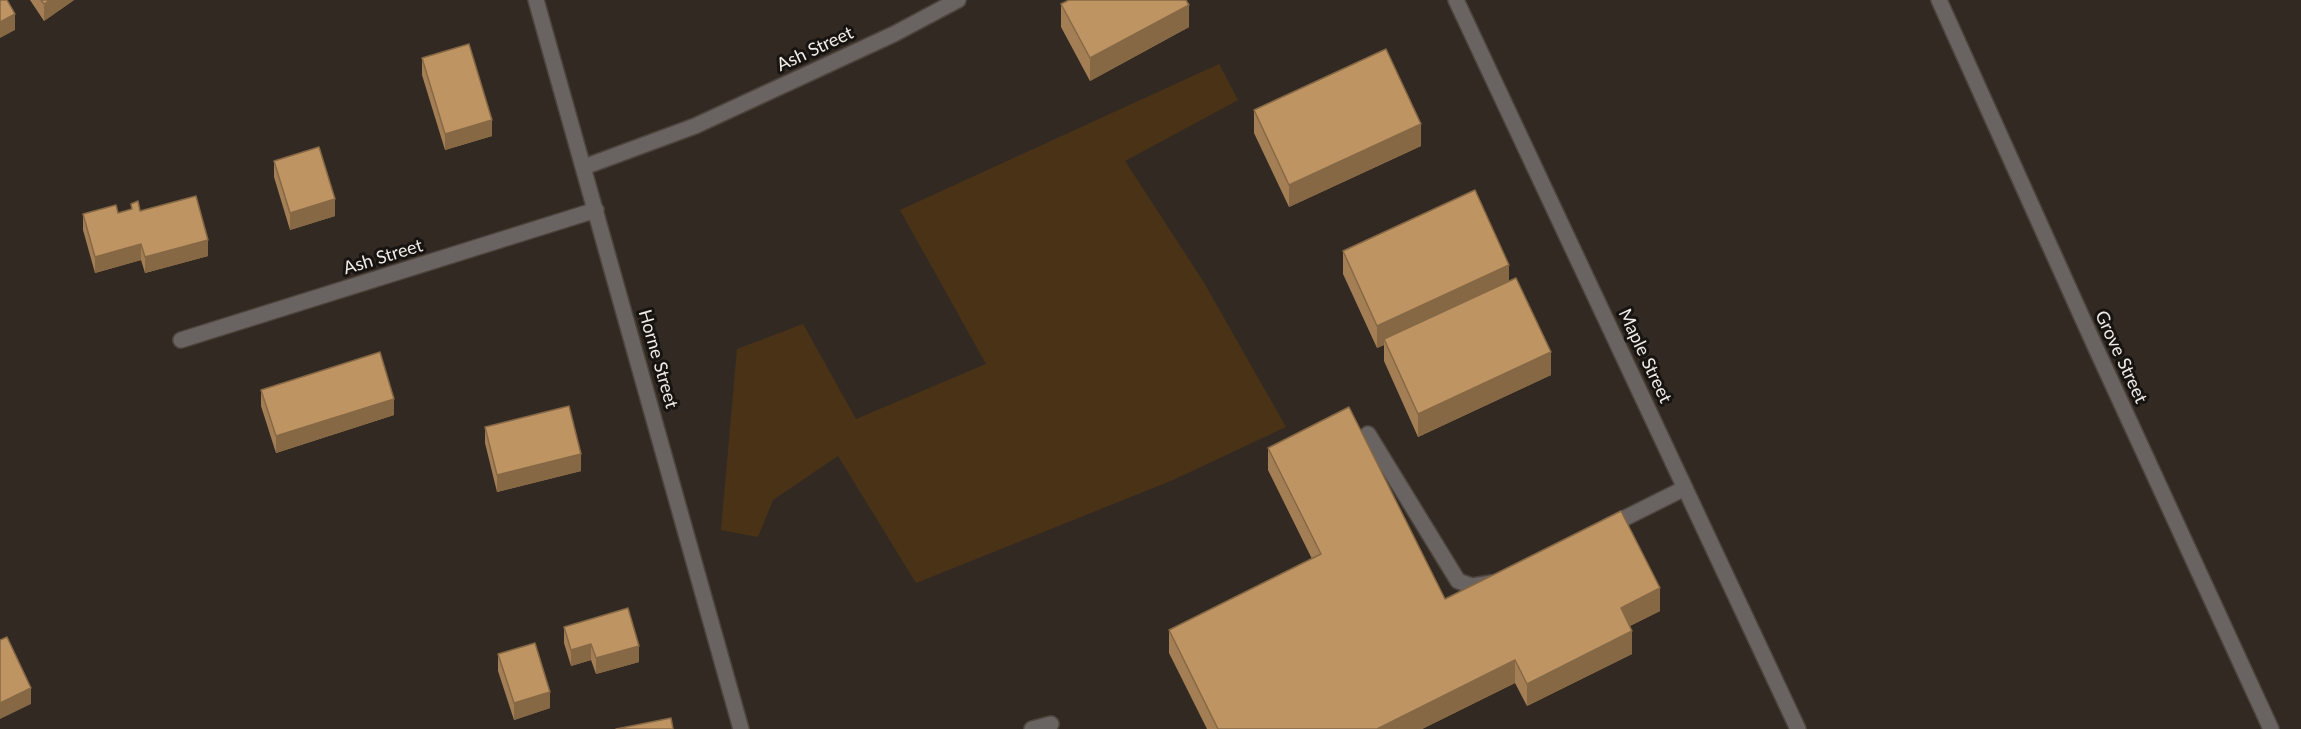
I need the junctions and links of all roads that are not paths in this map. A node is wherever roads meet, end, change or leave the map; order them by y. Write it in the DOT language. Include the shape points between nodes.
graph roads {
  1 [pos="536,0"];
  2 [pos="958,0"];
  3 [pos="1456,0"];
  4 [pos="1939,0"];
  5 [pos="584,167"];
  6 [pos="596,210"];
  7 [pos="181,340"];
  8 [pos="1368,434"];
  9 [pos="1685,488"];
  10 [pos="1594,533"];
  11 [pos="1510,574"];
  12 [pos="1051,724"];
  13 [pos="741,729"];
  14 [pos="1032,729"];
  15 [pos="1798,729"];
  16 [pos="2271,729"];
  1 -- 5 [label="street, Horne Street"];
  2 -- 5 [label="street, Ash Street" via="894,34 695,126"];
  3 -- 9 [label="street, Maple Street"];
  4 -- 16 [label="street, Grove Street"];
  5 -- 6 [label="street, Horne Street"];
  6 -- 7 [label="street, Ash Street"];
  6 -- 13 [label="street, Horne Street"];
  8 -- 11 [label="street" via="1458,581 1472,586 1489,584"];
  9 -- 10 [label="street"];
  9 -- 15 [label="street, Maple Street"];
  12 -- 14 [label="street"];
}
